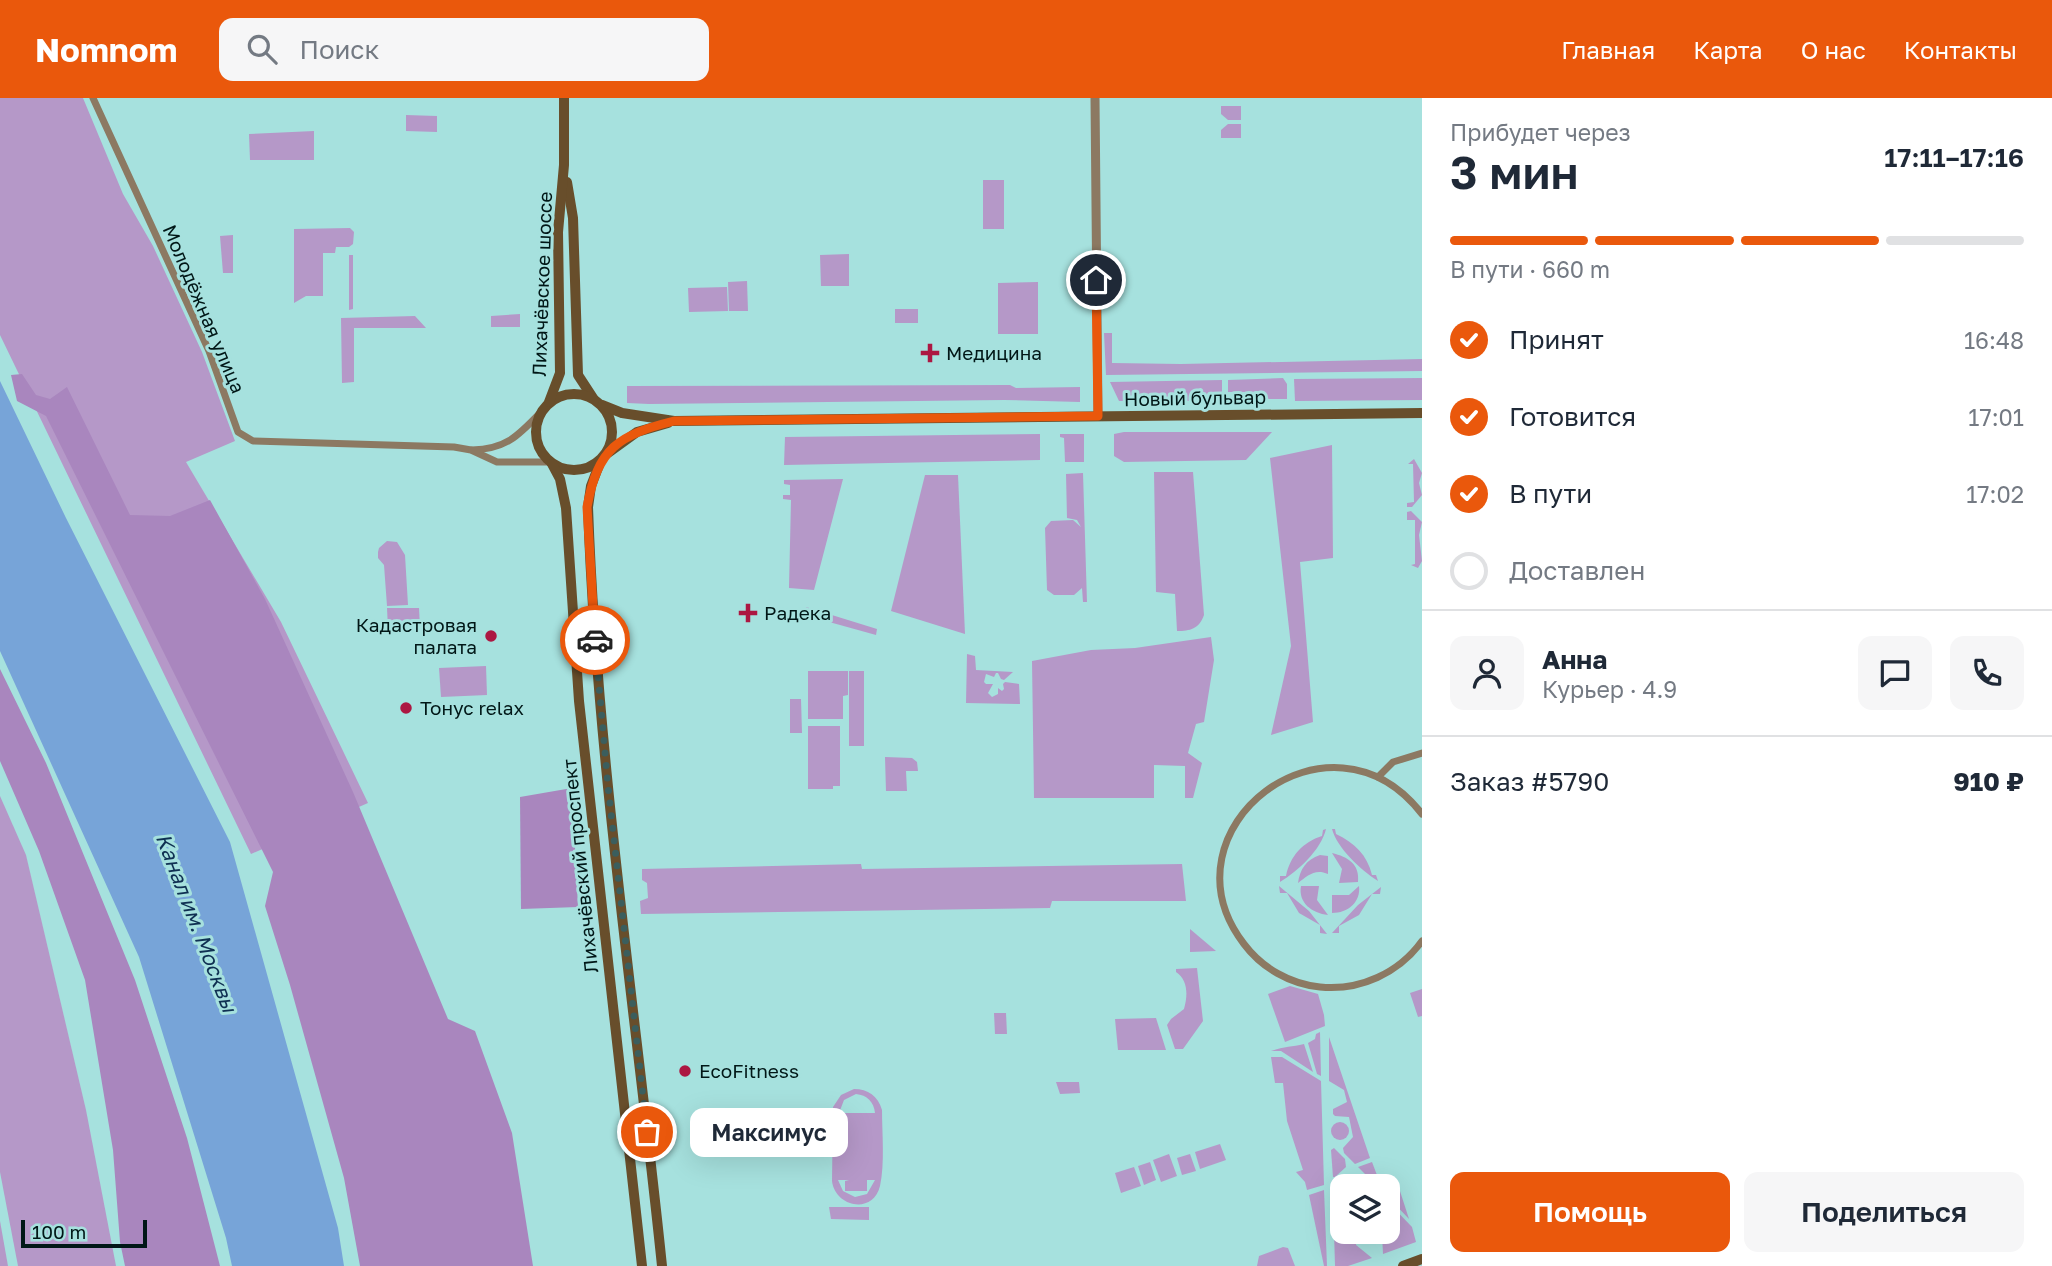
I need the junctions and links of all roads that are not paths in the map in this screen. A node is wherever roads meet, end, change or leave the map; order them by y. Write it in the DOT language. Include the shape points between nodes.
graph roads {
  1 [pos="93,98"];
  2 [pos="564,98"];
  3 [pos="1095,98"];
  4 [pos="564,165"];
  5 [pos="597,402"];
  6 [pos="545,407"];
  7 [pos="1422,413"];
  8 [pos="1098,416"];
  9 [pos="674,421"];
  10 [pos="471,450"];
  11 [pos="603,458"];
  12 [pos="551,463"];
  13 [pos="1422,752"];
  14 [pos="1378,777"];
  15 [pos="1422,814"];
  16 [pos="1422,941"];
  17 [pos="1422,1259"];
  18 [pos="642,1266"];
  19 [pos="662,1266"];
  20 [pos="1403,1266"];
  1 -- 10 [label="street, Молодёжная улица" via="209,351 238,432 253,441"];
  2 -- 4 [label="main road, Лихачёвское шоссе"];
  3 -- 8 [label="street"];
  4 -- 5 [label="main road, Лихачёвское шоссе" via="573,218 578,374"];
  4 -- 6 [label="main road, Лихачёвское шоссе" via="558,232 560,373"];
  5 -- 6 [label="main road" via="569,394"];
  5 -- 9 [label="main road, Новый бульвар" via="622,413"];
  5 -- 11 [label="main road, Лихачёвский проспект" via="607,412 613,430"];
  6 -- 10 [label="street, Молодёжная улица" via="510,442 495,449"];
  6 -- 12 [label="main road, Лихачёвский проспект" via="536,434"];
  7 -- 8 [label="main road, Новый бульвар"];
  8 -- 9 [label="main road, Новый бульвар"];
  9 -- 11 [label="main road, Новый бульвар" via="637,432"];
  10 -- 12 [label="street, Молодёжная улица" via="497,462"];
  11 -- 12 [label="main road" via="577,470"];
  11 -- 19 [label="main road, Лихачёвский проспект" via="587,507 594,626"];
  12 -- 18 [label="main road, Лихачёвский проспект" via="566,508 579,701"];
  13 -- 14 [label="street" via="1393,762"];
  14 -- 15 [label="street"];
  14 -- 16 [label="street" via="1321,768 1287,776 1250,803 1223,855 1221,883 1227,914 1245,946 1273,971 1306,985 1332,988 1367,982 1399,965"];
  17 -- 20 [label="main road"];
}
